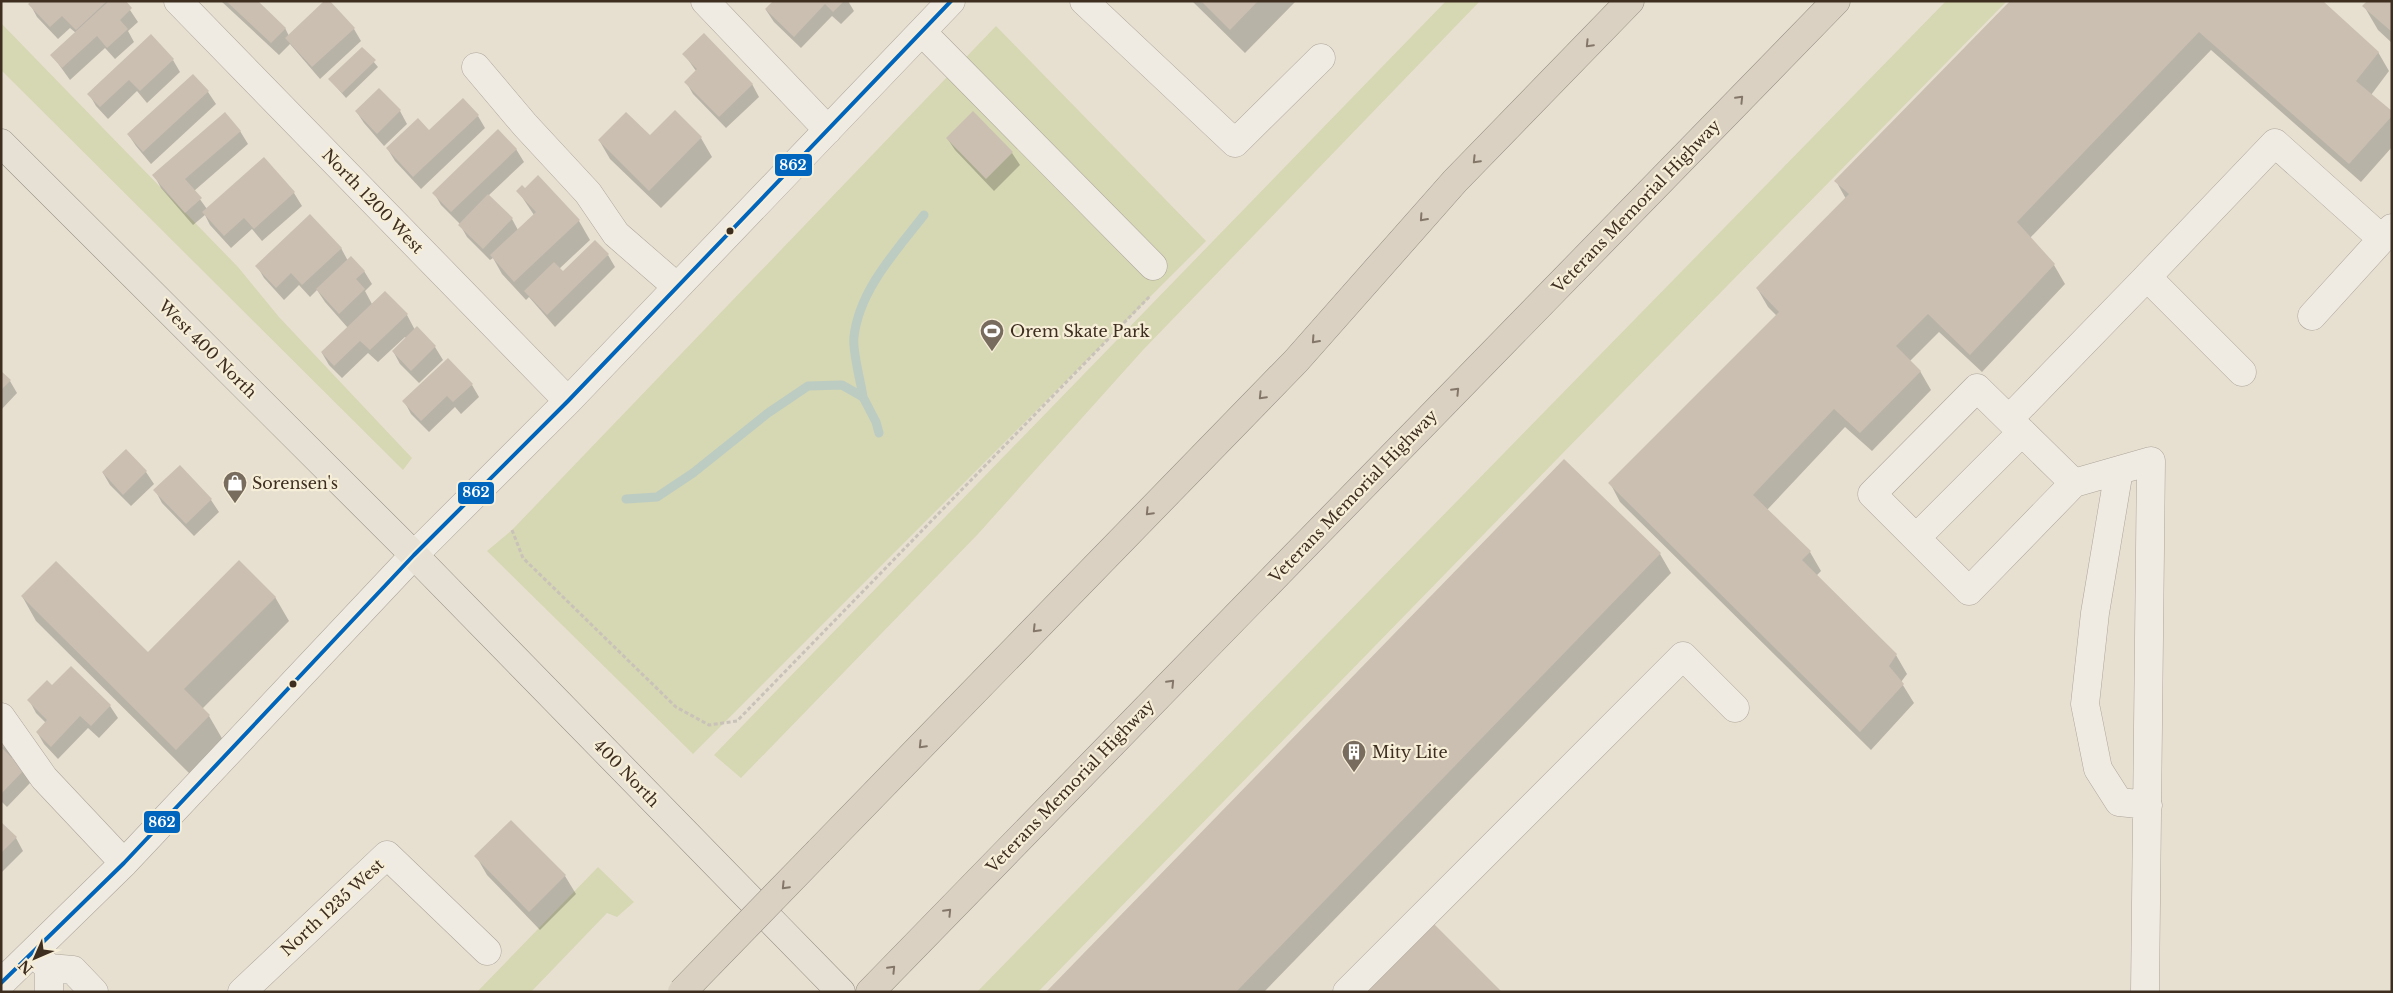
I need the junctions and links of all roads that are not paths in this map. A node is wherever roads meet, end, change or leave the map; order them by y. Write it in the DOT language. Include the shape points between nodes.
graph roads {
  1 [pos="178,1"];
  2 [pos="704,1"];
  3 [pos="951,1"];
  4 [pos="1084,1"];
  5 [pos="1630,1"];
  6 [pos="1836,1"];
  7 [pos="922,32"];
  8 [pos="1321,58"];
  9 [pos="476,67"];
  10 [pos="828,130"];
  11 [pos="1,143"];
  12 [pos="2387,233"];
  13 [pos="1149,277"];
  14 [pos="2147,277"];
  15 [pos="677,287"];
  16 [pos="2312,316"];
  17 [pos="2242,372"];
  18 [pos="568,401"];
  19 [pos="2016,426"];
  20 [pos="2119,470"];
  21 [pos="2074,483"];
  22 [pos="1916,538"];
  23 [pos="414,554"];
  24 [pos="1735,708"];
  25 [pos="1,717"];
  26 [pos="2148,804"];
  27 [pos="124,862"];
  28 [pos="487,951"];
  29 [pos="44,971"];
  30 [pos="1,983"];
  31 [pos="94,992"];
  32 [pos="242,992"];
  33 [pos="682,992"];
  34 [pos="840,992"];
  35 [pos="870,992"];
  36 [pos="1347,992"];
  37 [pos="2145,992"];
  1 -- 18 [label="street, North 1200 West"];
  2 -- 10 [label="street"];
  3 -- 7 [label="street"];
  4 -- 8 [label="street" via="1235,144"];
  5 -- 33 [label="highway, one-way, bridge" via="1455,181 1296,361"];
  35 -- 6 [label="highway, Veterans Memorial Highway, one-way"];
  7 -- 10 [label="street"];
  7 -- 13 [label="street"];
  9 -- 15 [label="street" via="588,193 616,234"];
  10 -- 15 [label="street"];
  11 -- 23 [label="main road, West 400 North"];
  12 -- 14 [label="street" via="2275,143"];
  12 -- 16 [label="street"];
  14 -- 17 [label="street"];
  14 -- 19 [label="street"];
  15 -- 18 [label="street"];
  18 -- 23 [label="street"];
  19 -- 21 [label="street"];
  19 -- 22 [label="street"];
  19 -- 22 [label="street" via="1977,388 1872,494"];
  20 -- 21 [label="street"];
  20 -- 26 [label="street" via="2095,614 2085,704 2098,769 2119,802"];
  20 -- 26 [label="street" via="2151,461"];
  21 -- 22 [label="street" via="1969,591"];
  23 -- 27 [label="street"];
  23 -- 34 [label="main road, 400 North"];
  24 -- 36 [label="street" via="1683,656"];
  25 -- 27 [label="street" via="44,778"];
  26 -- 37 [label="street"];
  27 -- 29 [label="street"];
  28 -- 32 [label="street, North 1235 West" via="387,855"];
  29 -- 30 [label="street"];
  29 -- 31 [label="street" via="73,970"];
}
